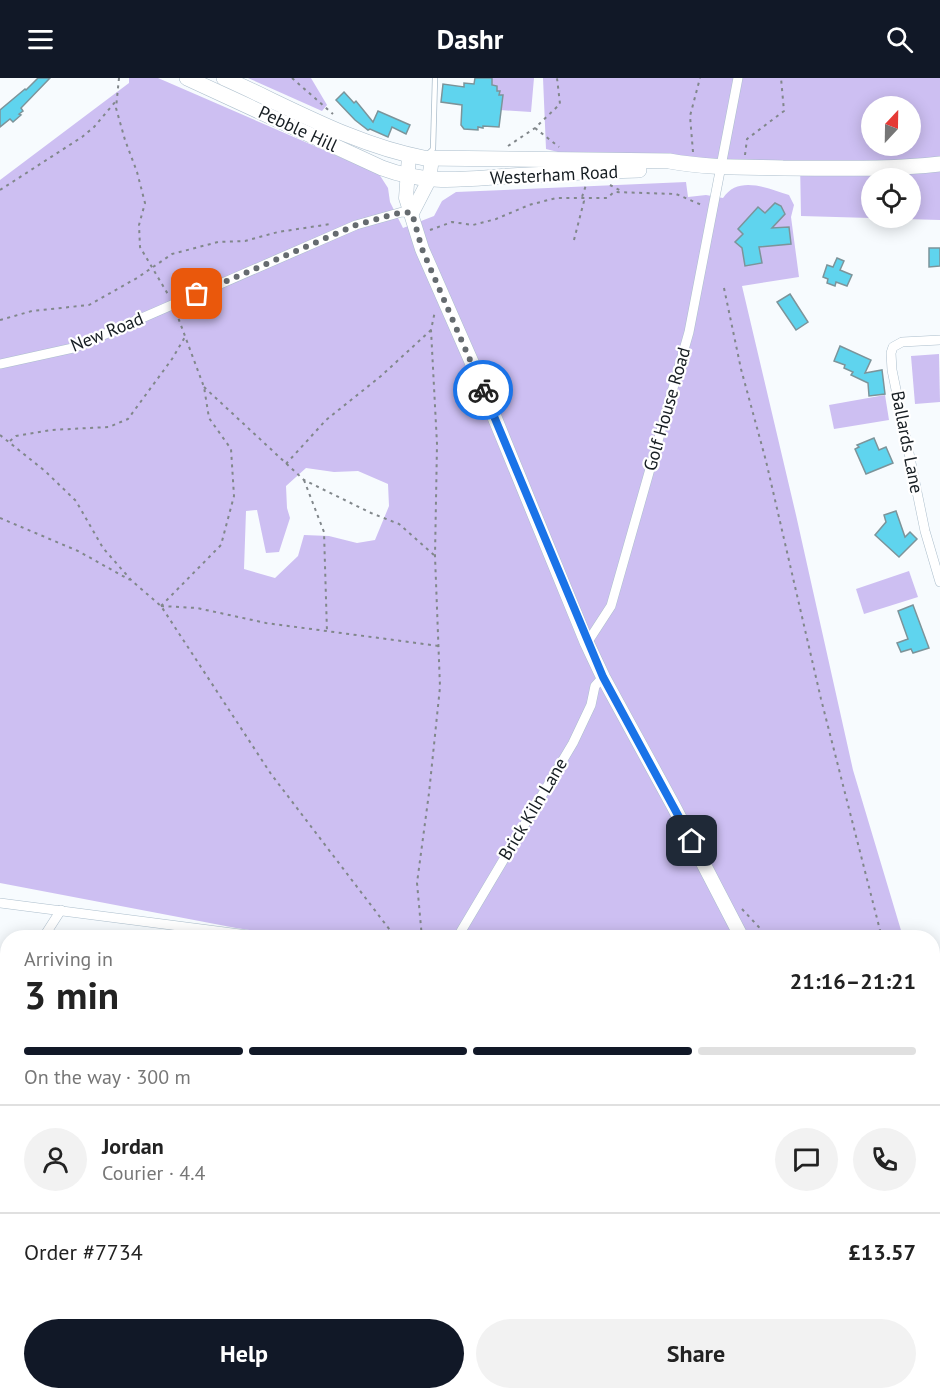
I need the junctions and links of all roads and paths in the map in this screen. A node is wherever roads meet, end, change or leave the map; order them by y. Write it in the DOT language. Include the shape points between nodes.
graph roads {
  1 [pos="119,78"];
  2 [pos="187,78"];
  3 [pos="224,78"];
  4 [pos="292,78"];
  5 [pos="435,78"];
  6 [pos="557,78"];
  7 [pos="700,78"];
  8 [pos="738,78"];
  9 [pos="781,78"];
  10 [pos="117,100"];
  11 [pos="335,116"];
  12 [pos="507,146"];
  13 [pos="421,157"];
  14 [pos="940,164"];
  15 [pos="699,166"];
  16 [pos="722,167"];
  17 [pos="744,167"];
  18 [pos="419,178"];
  19 [pos="589,180"];
  20 [pos="605,184"];
  21 [pos="0,190"];
  22 [pos="622,192"];
  23 [pos="582,197"];
  24 [pos="711,210"];
  25 [pos="412,213"];
  26 [pos="331,224"];
  27 [pos="417,235"];
  28 [pos="574,240"];
  29 [pos="152,266"];
  30 [pos="724,288"];
  31 [pos="442,295"];
  32 [pos="173,304"];
  33 [pos="0,320"];
  34 [pos="432,330"];
  35 [pos="185,337"];
  36 [pos="940,340"];
  37 [pos="0,364"];
  38 [pos="204,387"];
  39 [pos="0,435"];
  40 [pos="9,442"];
  41 [pos="286,464"];
  42 [pos="304,480"];
  43 [pos="0,518"];
  44 [pos="435,556"];
  45 [pos="132,580"];
  46 [pos="940,582"];
  47 [pos="161,606"];
  48 [pos="327,632"];
  49 [pos="587,643"];
  50 [pos="439,646"];
  51 [pos="603,677"];
  52 [pos="0,903"];
  53 [pos="61,910"];
  54 [pos="48,930"];
  55 [pos="211,930"];
  56 [pos="390,930"];
  57 [pos="421,930"];
  58 [pos="461,930"];
  59 [pos="738,930"];
  60 [pos="880,930"];
  1 -- 10 [label="path"];
  2 -- 18 [label="main road, Pebble Hill" via="382,168"];
  3 -- 13 [label="main road, Pebble Hill" via="357,138"];
  4 -- 11 [label="path"];
  5 -- 13 [label="lane" via="433,149"];
  6 -- 12 [label="path" via="560,104 535,128"];
  7 -- 15 [label="path" via="690,116 692,152"];
  8 -- 16 [label="street, Golf House Road"];
  9 -- 17 [label="path" via="784,111 747,139"];
  10 -- 21 [label="path" via="82,137"];
  10 -- 29 [label="path" via="124,140 145,203 139,225 140,247"];
  13 -- 15 [label="main road, Westerham Road" via="669,161"];
  13 -- 18 [label="main road"];
  13 -- 18 [label="main road"];
  14 -- 17 [label="main road, Westerham Road" via="879,168"];
  15 -- 16 [label="main road, Westerham Road"];
  15 -- 19 [label="main road, Westerham Road"];
  16 -- 17 [label="main road, Westerham Road"];
  16 -- 24 [label="street, Golf House Road"];
  18 -- 19 [label="main road, Westerham Road"];
  18 -- 25 [label="main road"];
  18 -- 25 [label="main road" via="406,191"];
  19 -- 23 [label="path"];
  20 -- 22 [label="path"];
  22 -- 23 [label="path" via="607,198"];
  22 -- 24 [label="path" via="676,194"];
  23 -- 27 [label="path" via="556,198 496,219 472,225 452,222"];
  23 -- 28 [label="path"];
  24 -- 49 [label="street, Golf House Road" via="689,332 614,595"];
  25 -- 27 [label="main road"];
  25 -- 32 [label="street, New Road" via="402,212 356,225"];
  26 -- 29 [label="path" via="245,241 218,242 172,254"];
  27 -- 31 [label="main road"];
  29 -- 32 [label="path"];
  29 -- 33 [label="path" via="137,279 89,305 32,311"];
  30 -- 60 [label="path" via="820,699"];
  31 -- 34 [label="path"];
  31 -- 49 [label="main road"];
  32 -- 35 [label="path"];
  32 -- 37 [label="street, New Road" via="73,348"];
  34 -- 41 [label="path" via="326,420"];
  34 -- 44 [label="path" via="437,444"];
  35 -- 38 [label="path"];
  35 -- 40 [label="path" via="128,418 109,427 16,435"];
  36 -- 46 [label="street, Ballards Lane" via="903,342 893,347 891,353 925,531"];
  38 -- 41 [label="path"];
  38 -- 47 [label="path" via="209,418 231,449 234,496 221,545"];
  39 -- 40 [label="path"];
  40 -- 45 [label="path" via="76,501 103,548"];
  41 -- 42 [label="path"];
  42 -- 44 [label="path" via="399,524"];
  42 -- 48 [label="path" via="324,532"];
  43 -- 45 [label="path" via="78,550"];
  44 -- 50 [label="path"];
  45 -- 47 [label="path"];
  47 -- 48 [label="path" via="197,608"];
  47 -- 56 [label="path" via="271,774"];
  48 -- 50 [label="path"];
  49 -- 51 [label="main road"];
  50 -- 57 [label="path" via="440,687 417,883"];
  51 -- 58 [label="street, Brick Kiln Lane" via="595,686 591,705 573,743"];
  51 -- 59 [label="main road"];
  52 -- 53 [label="street"];
  53 -- 54 [label="street"];
  53 -- 55 [label="street"];
}
